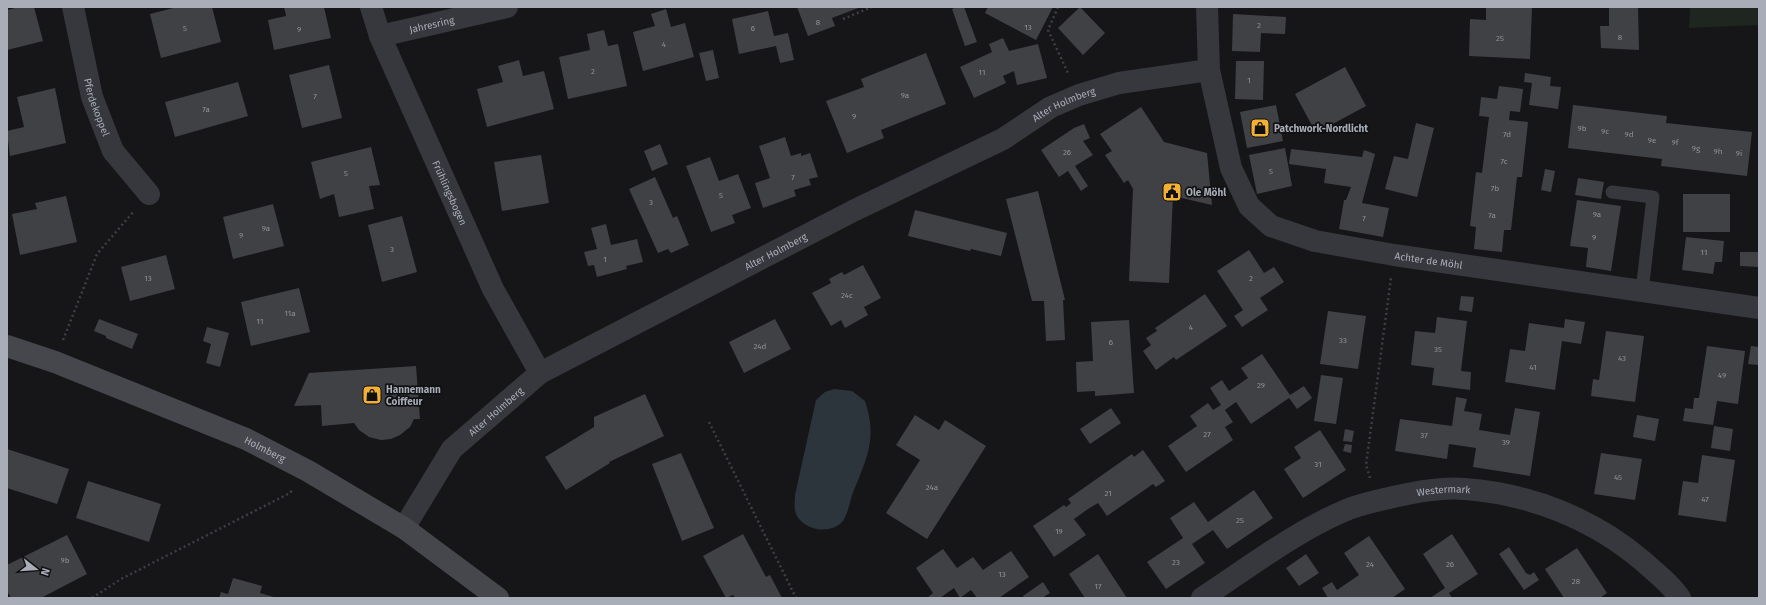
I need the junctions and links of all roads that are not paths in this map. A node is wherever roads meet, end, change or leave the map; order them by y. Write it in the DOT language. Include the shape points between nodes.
graph roads {
  1 [pos="73,7"];
  2 [pos="371,7"];
  3 [pos="507,7"];
  4 [pos="1207,7"];
  5 [pos="380,36"];
  6 [pos="1209,70"];
  7 [pos="1612,192"];
  8 [pos="149,194"];
  9 [pos="1642,291"];
  10 [pos="1759,308"];
  11 [pos="7,346"];
  12 [pos="540,374"];
  13 [pos="404,528"];
  14 [pos="498,598"];
  15 [pos="1202,598"];
  16 [pos="1680,598"];
  1 -- 8 [label="street, Pferdekoppel" via="92,96 113,151"];
  2 -- 5 [label="street, Frühlingsbogen"];
  3 -- 5 [label="street, Jahresring"];
  4 -- 6 [label="street, Achter de Möhl"];
  5 -- 12 [label="street, Frühlingsbogen" via="493,289"];
  6 -- 9 [label="street, Achter de Möhl" via="1231,168 1249,206 1271,226 1315,241 1394,255"];
  6 -- 12 [label="street, Alter Holmberg" via="1119,83 1051,107 1003,139 855,210"];
  7 -- 9 [label="lane" via="1653,197"];
  9 -- 10 [label="street, Achter de Möhl"];
  11 -- 13 [label="street, Holmberg" via="54,362 246,439 308,471"];
  12 -- 13 [label="street, Alter Holmberg" via="452,449"];
  13 -- 14 [label="street, Holmberg"];
  15 -- 16 [label="street, Westermark" via="1300,533 1344,510 1422,491 1464,489 1508,495 1548,506 1592,524 1630,550 1663,578"];
}
